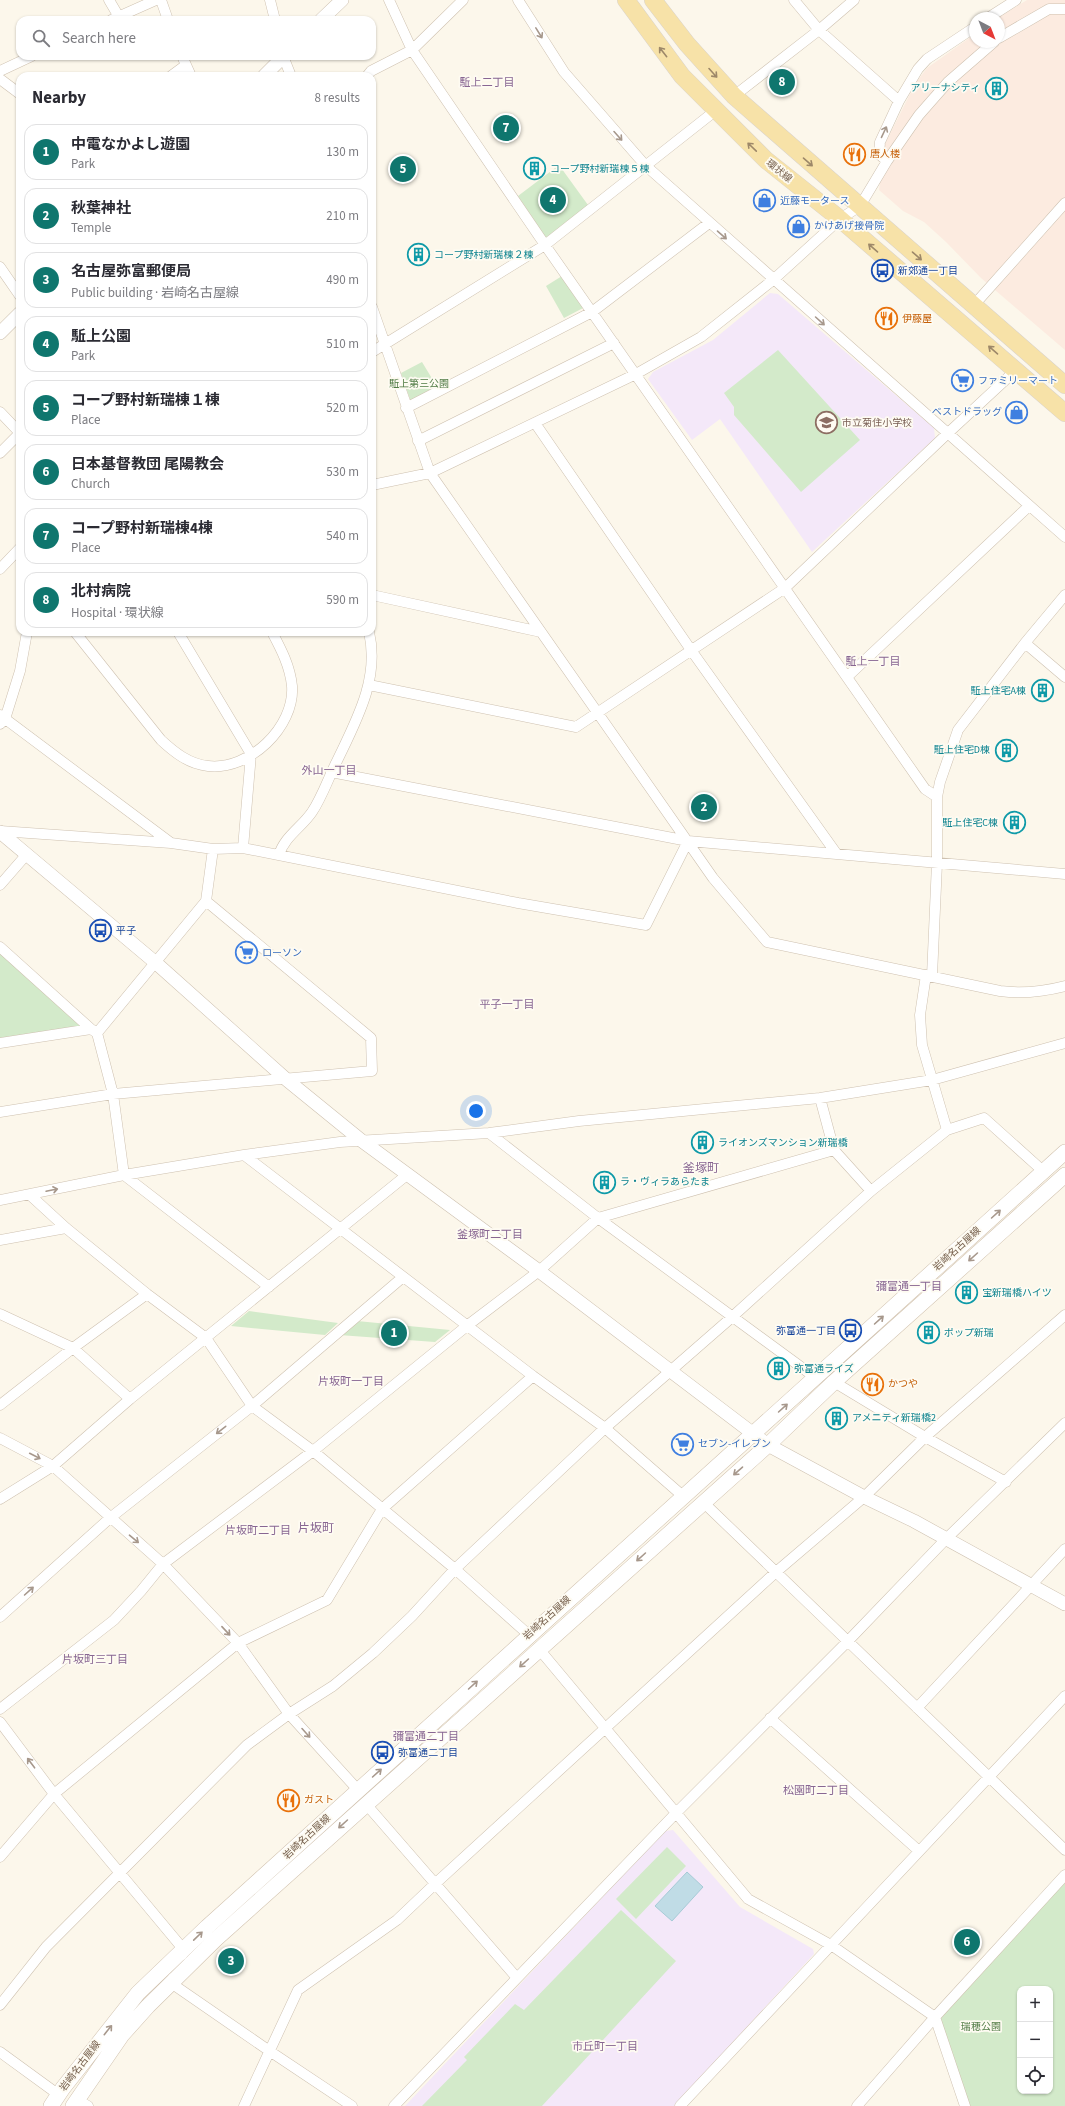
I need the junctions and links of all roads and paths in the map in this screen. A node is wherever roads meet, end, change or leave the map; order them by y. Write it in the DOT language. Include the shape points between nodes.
graph roads {
  1 [pos="109,0"];
  2 [pos="156,0"];
  3 [pos="161,0"];
  4 [pos="270,0"];
  5 [pos="342,0"];
  6 [pos="389,0"];
  7 [pos="463,0"];
  8 [pos="518,0"];
  9 [pos="626,0"];
  10 [pos="653,0"];
  11 [pos="794,0"];
  12 [pos="854,0"];
  13 [pos="1016,0"];
  14 [pos="1065,9"];
  15 [pos="997,12"];
  16 [pos="114,16"];
  17 [pos="120,16"];
  18 [pos="167,16"];
  19 [pos="274,16"];
  20 [pos="325,16"];
  21 [pos="819,30"];
  22 [pos="969,31"];
  23 [pos="1005,35"];
  24 [pos="987,48"];
  25 [pos="412,50"];
  26 [pos="23,60"];
  27 [pos="280,60"];
  28 [pos="285,60"];
  29 [pos="184,61"];
  30 [pos="0,70"];
  31 [pos="174,72"];
  32 [pos="188,72"];
  33 [pos="268,72"];
  34 [pos="290,72"];
  35 [pos="370,72"];
  36 [pos="0,79"];
  37 [pos="16,91"];
  38 [pos="734,96"];
  39 [pos="899,101"];
  40 [pos="715,110"];
  41 [pos="887,161"];
  42 [pos="644,165"];
  43 [pos="1065,203"];
  44 [pos="860,206"];
  45 [pos="840,219"];
  46 [pos="709,223"];
  47 [pos="545,245"];
  48 [pos="0,267"];
  49 [pos="773,280"];
  50 [pos="16,290"];
  51 [pos="974,305"];
  52 [pos="592,312"];
  53 [pos="16,317"];
  54 [pos="376,320"];
  55 [pos="0,333"];
  56 [pos="614,343"];
  57 [pos="384,345"];
  58 [pos="376,350"];
  59 [pos="1016,370"];
  60 [pos="636,374"];
  61 [pos="1065,385"];
  62 [pos="406,408"];
  63 [pos="0,412"];
  64 [pos="1065,413"];
  65 [pos="534,423"];
  66 [pos="16,429"];
  67 [pos="946,434"];
  68 [pos="16,437"];
  69 [pos="418,440"];
  70 [pos="0,452"];
  71 [pos="430,473"];
  72 [pos="376,483"];
  73 [pos="1029,506"];
  74 [pos="1065,537"];
  75 [pos="16,552"];
  76 [pos="0,569"];
  77 [pos="785,588"];
  78 [pos="1065,595"];
  79 [pos="376,596"];
  80 [pos="541,632"];
  81 [pos="26,636"];
  82 [pos="78,636"];
  83 [pos="180,636"];
  84 [pos="274,636"];
  85 [pos="370,636"];
  86 [pos="1025,643"];
  87 [pos="691,650"];
  88 [pos="847,677"];
  89 [pos="1065,677"];
  90 [pos="369,685"];
  91 [pos="597,712"];
  92 [pos="2,719"];
  93 [pos="251,754"];
  94 [pos="332,772"];
  95 [pos="937,797"];
  96 [pos="0,831"];
  97 [pos="688,841"];
  98 [pos="171,843"];
  99 [pos="243,848"];
  100 [pos="213,849"];
  101 [pos="836,853"];
  102 [pos="27,854"];
  103 [pos="279,855"];
  104 [pos="937,863"];
  105 [pos="1065,874"];
  106 [pos="0,885"];
  107 [pos="206,901"];
  108 [pos="0,947"];
  109 [pos="156,963"];
  110 [pos="929,976"];
  111 [pos="1065,986"];
  112 [pos="94,1031"];
  113 [pos="0,1043"];
  114 [pos="1065,1043"];
  115 [pos="287,1080"];
  116 [pos="932,1080"];
  117 [pos="113,1094"];
  118 [pos="820,1098"];
  119 [pos="0,1112"];
  120 [pos="947,1130"];
  121 [pos="489,1132"];
  122 [pos="362,1141"];
  123 [pos="834,1150"];
  124 [pos="1065,1152"];
  125 [pos="244,1155"];
  126 [pos="1043,1171"];
  127 [pos="124,1174"];
  128 [pos="408,1174"];
  129 [pos="1065,1175"];
  130 [pos="871,1191"];
  131 [pos="30,1195"];
  132 [pos="0,1200"];
  133 [pos="598,1218"];
  134 [pos="66,1228"];
  135 [pos="340,1229"];
  136 [pos="0,1240"];
  137 [pos="539,1271"];
  138 [pos="403,1278"];
  139 [pos="269,1287"];
  140 [pos="147,1294"];
  141 [pos="0,1314"];
  142 [pos="1065,1315"];
  143 [pos="731,1318"];
  144 [pos="468,1325"];
  145 [pos="206,1338"];
  146 [pos="73,1348"];
  147 [pos="670,1370"];
  148 [pos="533,1376"];
  149 [pos="816,1378"];
  150 [pos="834,1382"];
  151 [pos="130,1399"];
  152 [pos="0,1405"];
  153 [pos="252,1406"];
  154 [pos="1065,1422"];
  155 [pos="605,1428"];
  156 [pos="754,1434"];
  157 [pos="925,1437"];
  158 [pos="0,1438"];
  159 [pos="768,1445"];
  160 [pos="313,1451"];
  161 [pos="53,1466"];
  162 [pos="1006,1482"];
  163 [pos="684,1497"];
  164 [pos="864,1497"];
  165 [pos="0,1500"];
  166 [pos="703,1502"];
  167 [pos="382,1509"];
  168 [pos="110,1518"];
  169 [pos="946,1539"];
  170 [pos="1065,1549"];
  171 [pos="163,1564"];
  172 [pos="455,1569"];
  173 [pos="776,1572"];
  174 [pos="1031,1586"];
  175 [pos="1065,1604"];
  176 [pos="0,1617"];
  177 [pos="528,1635"];
  178 [pos="848,1641"];
  179 [pos="238,1643"];
  180 [pos="540,1649"];
  181 [pos="1065,1696"];
  182 [pos="918,1708"];
  183 [pos="0,1709"];
  184 [pos="289,1714"];
  185 [pos="770,1718"];
  186 [pos="0,1722"];
  187 [pos="605,1728"];
  188 [pos="989,1777"];
  189 [pos="358,1790"];
  190 [pos="54,1794"];
  191 [pos="366,1804"];
  192 [pos="676,1813"];
  193 [pos="1065,1850"];
  194 [pos="919,1851"];
  195 [pos="0,1856"];
  196 [pos="119,1872"];
  197 [pos="1065,1876"];
  198 [pos="436,1883"];
  199 [pos="830,1946"];
  200 [pos="184,1950"];
  201 [pos="517,1978"];
  202 [pos="171,1983"];
  203 [pos="0,2005"];
  204 [pos="935,2017"];
  205 [pos="0,2052"];
  206 [pos="271,2052"];
  207 [pos="55,2100"];
  208 [pos="79,2104"];
  209 [pos="244,2106"];
  210 [pos="352,2106"];
  211 [pos="394,2106"];
  212 [pos="680,2106"];
  213 [pos="857,2106"];
  214 [pos="965,2106"];
  1 -- 16 [label="street"];
  2 -- 17 [label="street"];
  3 -- 18 [label="street"];
  4 -- 19 [label="street"];
  5 -- 20 [label="street"];
  6 -- 25 [label="street"];
  7 -- 25 [label="street"];
  8 -- 42 [label="street, one-way" via="564,72"];
  40 -- 9 [label="main road, 環状線, one-way" via="682,76"];
  10 -- 38 [label="main road, one-way" via="687,44"];
  11 -- 21 [label="street"];
  12 -- 21 [label="street"];
  13 -- 15 [label="street"];
  14 -- 23 [label="street" via="1049,9"];
  21 -- 38 [label="street"];
  21 -- 39 [label="street"];
  22 -- 39 [label="street" via="926,59"];
  24 -- 41 [label="street" via="934,97"];
  25 -- 35 [label="street"];
  25 -- 47 [label="street"];
  26 -- 30 [label="street"];
  27 -- 33 [label="street"];
  28 -- 34 [label="street"];
  29 -- 31 [label="street"];
  29 -- 32 [label="street"];
  36 -- 37 [label="street"];
  38 -- 44 [label="main road, one-way"];
  41 -- 39 [label="street, one-way" via="879,154 880,142"];
  40 -- 42 [label="street"];
  45 -- 40 [label="main road, 環状線, one-way" via="766,160"];
  41 -- 44 [label="street"];
  42 -- 46 [label="street"];
  42 -- 47 [label="street"];
  43 -- 51 [label="street"];
  44 -- 45 [label="street"];
  44 -- 51 [label="main road, one-way"];
  45 -- 49 [label="street"];
  59 -- 45 [label="main road, 環状線, one-way"];
  46 -- 49 [label="street, one-way"];
  46 -- 52 [label="street"];
  47 -- 52 [label="street"];
  47 -- 57 [label="street"];
  48 -- 50 [label="street"];
  49 -- 60 [label="street" via="700,337"];
  49 -- 67 [label="street, one-way"];
  51 -- 61 [label="main road"];
  52 -- 56 [label="street"];
  52 -- 62 [label="street"];
  53 -- 55 [label="street"];
  54 -- 57 [label="street"];
  56 -- 60 [label="street"];
  56 -- 69 [label="street"];
  57 -- 58 [label="street"];
  57 -- 62 [label="street"];
  59 -- 64 [label="main road, 環状線"];
  59 -- 67 [label="street"];
  60 -- 65 [label="street"];
  60 -- 77 [label="street"];
  62 -- 69 [label="street"];
  63 -- 66 [label="street"];
  65 -- 71 [label="street"];
  65 -- 87 [label="street"];
  67 -- 73 [label="street"];
  67 -- 77 [label="street"];
  68 -- 70 [label="street"];
  69 -- 71 [label="street"];
  71 -- 72 [label="street"];
  71 -- 80 [label="street"];
  73 -- 74 [label="street"];
  73 -- 88 [label="street"];
  75 -- 76 [label="street"];
  77 -- 87 [label="street"];
  77 -- 88 [label="street"];
  78 -- 86 [label="street"];
  79 -- 80 [label="street"];
  80 -- 91 [label="street"];
  81 -- 92 [label="street" via="20,671"];
  82 -- 93 [label="street" via="161,740 176,754 191,762 208,766 224,766 239,762"];
  83 -- 93 [label="street"];
  84 -- 93 [label="street" via="290,671 292,688 288,710 276,733 264,746"];
  85 -- 90 [label="street" via="372,656"];
  86 -- 89 [label="street"];
  86 -- 95 [label="street" via="958,730"];
  87 -- 91 [label="street"];
  87 -- 101 [label="street"];
  88 -- 95 [label="street" via="925,789"];
  90 -- 91 [label="street" via="576,727"];
  90 -- 94 [label="street" via="361,710"];
  91 -- 97 [label="street"];
  92 -- 98 [label="street"];
  93 -- 99 [label="street"];
  94 -- 97 [label="street"];
  94 -- 103 [label="street" via="311,813 297,832 282,844"];
  95 -- 104 [label="street"];
  96 -- 98 [label="street"];
  96 -- 102 [label="street"];
  97 -- 101 [label="street"];
  97 -- 103 [label="street" via="646,925 518,903"];
  97 -- 110 [label="street" via="713,878 767,942"];
  98 -- 100 [label="street"];
  99 -- 100 [label="street"];
  99 -- 103 [label="street"];
  100 -- 107 [label="street"];
  101 -- 104 [label="street"];
  102 -- 106 [label="street"];
  102 -- 109 [label="street"];
  104 -- 105 [label="street"];
  104 -- 110 [label="street"];
  107 -- 109 [label="street"];
  107 -- 115 [label="street" via="371,1038 372,1071"];
  108 -- 112 [label="street"];
  109 -- 112 [label="street"];
  109 -- 115 [label="street"];
  110 -- 111 [label="street" via="1023,994"];
  110 -- 116 [label="street" via="921,1023 922,1045"];
  112 -- 113 [label="street"];
  112 -- 117 [label="street"];
  114 -- 116 [label="street"];
  115 -- 117 [label="street"];
  115 -- 122 [label="street"];
  116 -- 118 [label="street"];
  116 -- 120 [label="street"];
  117 -- 119 [label="street"];
  117 -- 127 [label="street"];
  118 -- 121 [label="street"];
  118 -- 123 [label="street"];
  120 -- 126 [label="street" via="984,1118"];
  120 -- 130 [label="street"];
  121 -- 122 [label="street"];
  121 -- 133 [label="street"];
  122 -- 125 [label="street"];
  122 -- 128 [label="street"];
  123 -- 130 [label="street"];
  123 -- 133 [label="street"];
  124 -- 126 [label="main road, 岩崎名古屋線"];
  125 -- 127 [label="street"];
  125 -- 135 [label="street"];
  149 -- 126 [label="main road, 岩崎名古屋線, one-way"];
  131 -- 127 [label="street, one-way"];
  127 -- 139 [label="street"];
  128 -- 135 [label="street"];
  128 -- 137 [label="street"];
  129 -- 150 [label="main road, 岩崎名古屋線, one-way"];
  130 -- 143 [label="street"];
  131 -- 132 [label="street"];
  131 -- 134 [label="street"];
  133 -- 137 [label="street"];
  133 -- 143 [label="street"];
  134 -- 136 [label="street"];
  134 -- 140 [label="street"];
  135 -- 138 [label="street"];
  135 -- 139 [label="street"];
  137 -- 144 [label="street"];
  137 -- 147 [label="street"];
  138 -- 144 [label="street"];
  138 -- 153 [label="street"];
  139 -- 145 [label="street"];
  140 -- 145 [label="street"];
  140 -- 146 [label="street"];
  141 -- 146 [label="street"];
  142 -- 157 [label="street"];
  143 -- 147 [label="street"];
  143 -- 149 [label="street"];
  144 -- 148 [label="street"];
  144 -- 160 [label="street"];
  145 -- 151 [label="street"];
  145 -- 153 [label="street"];
  146 -- 151 [label="street"];
  146 -- 152 [label="street"];
  147 -- 155 [label="street"];
  147 -- 156 [label="street"];
  148 -- 155 [label="street"];
  148 -- 167 [label="street"];
  156 -- 149 [label="main road, 岩崎名古屋線, one-way"];
  150 -- 157 [label="street"];
  150 -- 159 [label="main road, 岩崎名古屋線"];
  151 -- 161 [label="street"];
  153 -- 160 [label="street"];
  153 -- 168 [label="street, one-way"];
  154 -- 162 [label="street"];
  155 -- 163 [label="street"];
  155 -- 172 [label="street"];
  156 -- 159 [label="street"];
  156 -- 163 [label="main road, 岩崎名古屋線"];
  157 -- 162 [label="street"];
  157 -- 164 [label="street"];
  158 -- 161 [label="street, one-way"];
  159 -- 164 [label="street"];
  159 -- 166 [label="main road, 岩崎名古屋線, one-way"];
  160 -- 167 [label="street"];
  160 -- 171 [label="street"];
  161 -- 165 [label="street"];
  161 -- 168 [label="street"];
  162 -- 169 [label="street"];
  163 -- 177 [label="main road, 岩崎名古屋線"];
  164 -- 169 [label="street"];
  164 -- 173 [label="street"];
  166 -- 173 [label="street"];
  166 -- 180 [label="main road, 岩崎名古屋線, one-way"];
  167 -- 172 [label="street"];
  167 -- 179 [label="street" via="327,1600"];
  168 -- 171 [label="street, one-way"];
  176 -- 168 [label="street, one-way"];
  169 -- 174 [label="street"];
  169 -- 178 [label="street"];
  170 -- 174 [label="street"];
  171 -- 179 [label="street, one-way"];
  171 -- 183 [label="street" via="114,1620"];
  172 -- 177 [label="street"];
  172 -- 184 [label="street" via="373,1654 333,1686"];
  173 -- 178 [label="street"];
  173 -- 187 [label="street"];
  174 -- 175 [label="street"];
  174 -- 182 [label="street"];
  189 -- 177 [label="main road, 岩崎名古屋線, one-way"];
  178 -- 182 [label="street"];
  178 -- 185 [label="street"];
  179 -- 184 [label="street"];
  179 -- 190 [label="street"];
  180 -- 187 [label="street"];
  180 -- 191 [label="main road, 岩崎名古屋線, one-way"];
  181 -- 188 [label="street"];
  182 -- 188 [label="street"];
  184 -- 189 [label="street, one-way"];
  184 -- 196 [label="street" via="247,1745"];
  185 -- 192 [label="street"];
  185 -- 194 [label="street"];
  190 -- 186 [label="street, one-way"];
  187 -- 192 [label="street"];
  187 -- 198 [label="street"];
  188 -- 193 [label="street"];
  188 -- 194 [label="street"];
  200 -- 189 [label="main road, 岩崎名古屋線, one-way"];
  190 -- 195 [label="street"];
  190 -- 196 [label="street"];
  191 -- 198 [label="street"];
  191 -- 202 [label="main road, 岩崎名古屋線, one-way" via="264,1894"];
  192 -- 199 [label="street" via="748,1899"];
  192 -- 201 [label="street"];
  194 -- 199 [label="street"];
  196 -- 200 [label="street"];
  196 -- 203 [label="street" via="46,1947"];
  197 -- 204 [label="street"];
  198 -- 201 [label="street"];
  198 -- 206 [label="street" via="397,1920 298,1990"];
  199 -- 204 [label="street"];
  199 -- 212 [label="street"];
  200 -- 202 [label="street"];
  207 -- 200 [label="main road, 岩崎名古屋線, one-way" via="138,1993"];
  201 -- 211 [label="street"];
  202 -- 206 [label="street"];
  202 -- 208 [label="main road, 岩崎名古屋線" via="122,2035"];
  204 -- 213 [label="street"];
  204 -- 214 [label="street"];
  205 -- 207 [label="street"];
  206 -- 209 [label="street"];
  206 -- 210 [label="street"];
}
